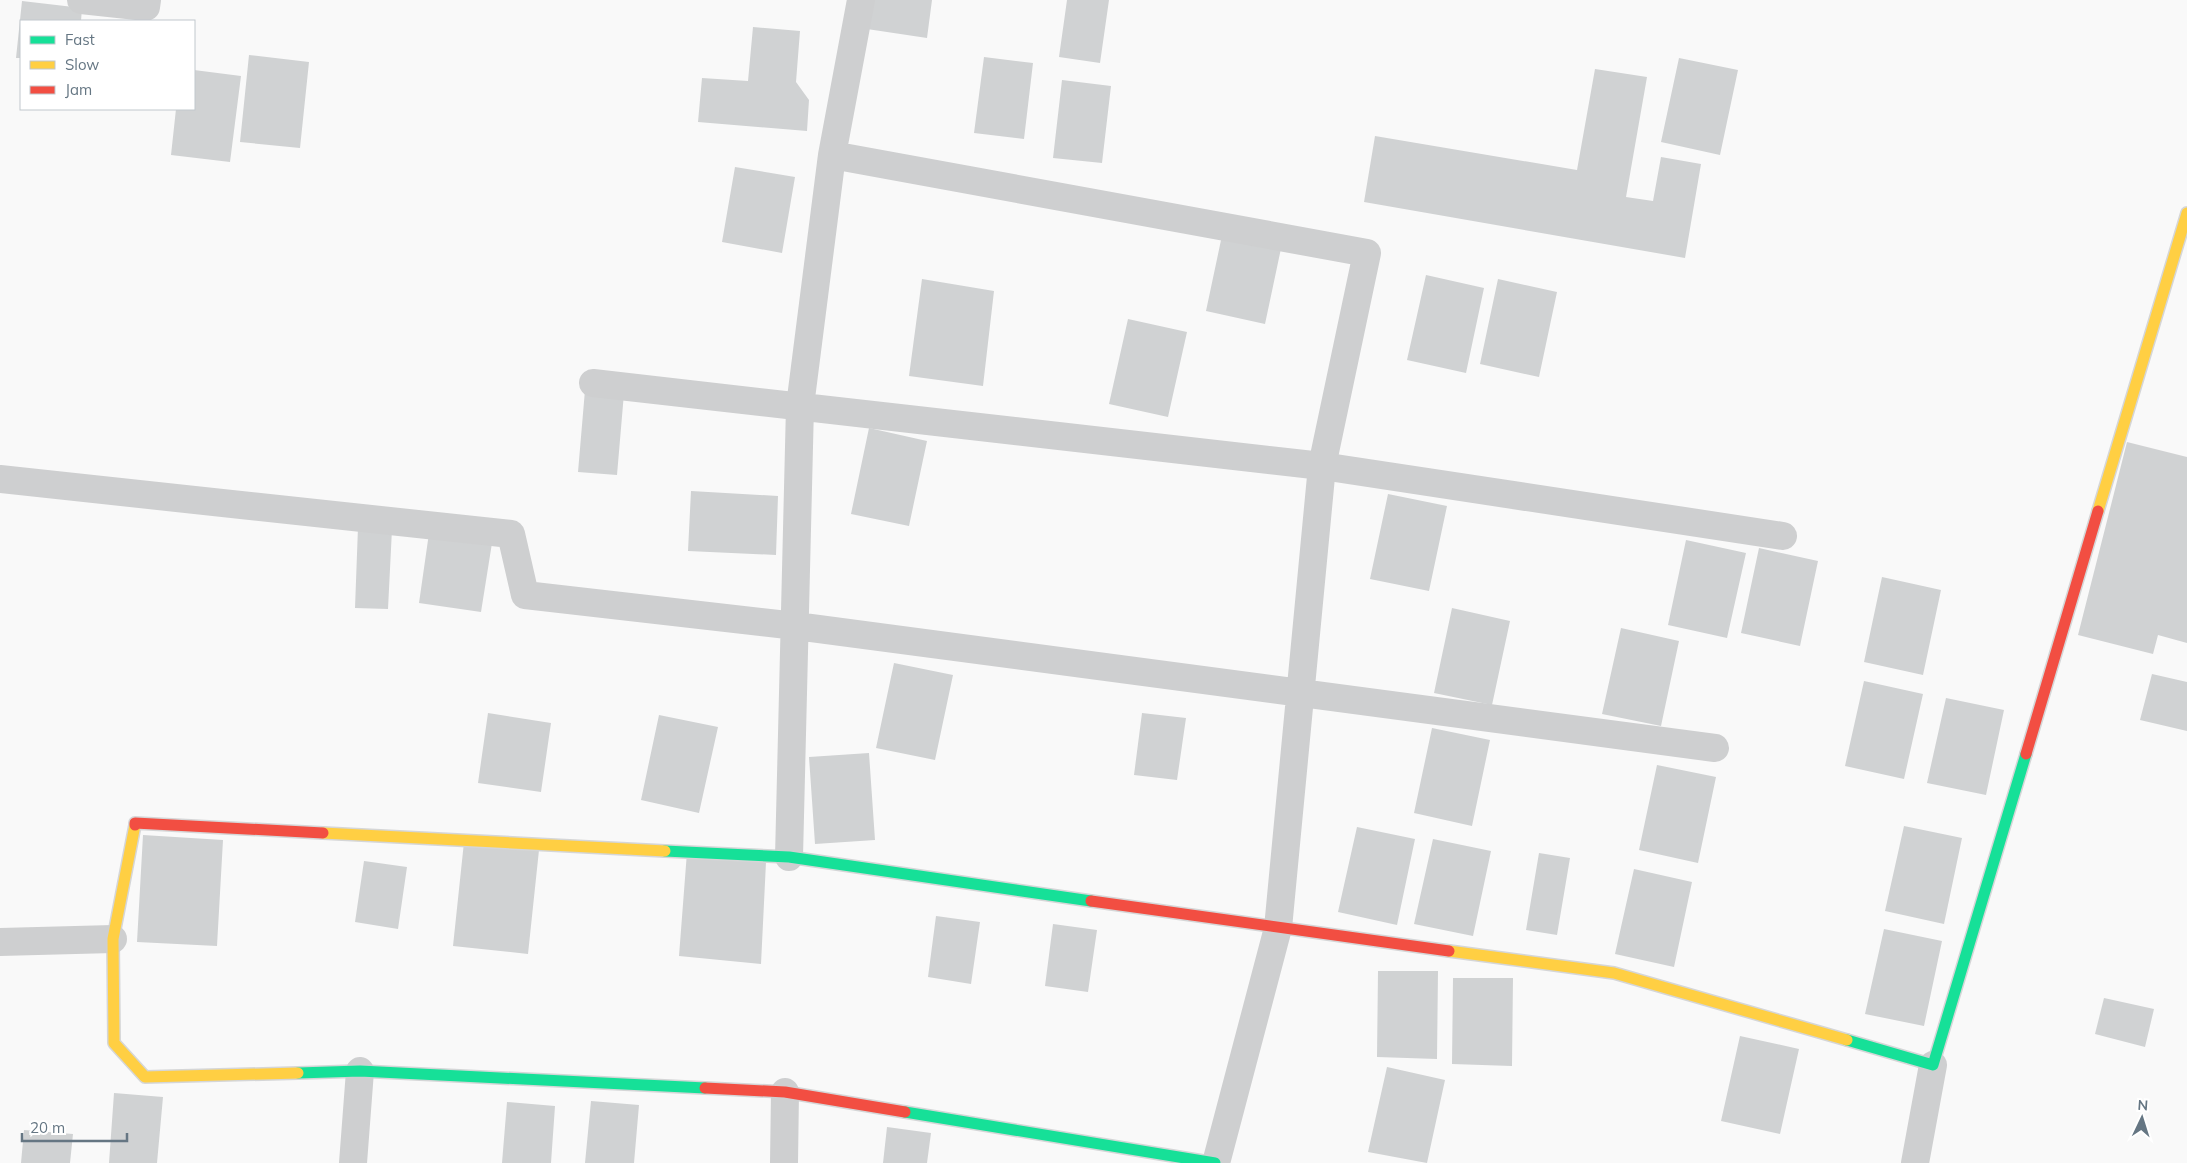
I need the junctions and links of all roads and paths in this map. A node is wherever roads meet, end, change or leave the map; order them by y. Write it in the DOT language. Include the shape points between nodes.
graph roads {
  1 [pos="81,0"];
  2 [pos="147,0"];
  3 [pos="861,0"];
  4 [pos="832,155"];
  5 [pos="2187,213"];
  6 [pos="593,382"];
  7 [pos="800,406"];
  8 [pos="1322,466"];
  9 [pos="0,479"];
  10 [pos="1783,536"];
  11 [pos="796,626"];
  12 [pos="1300,693"];
  13 [pos="1714,748"];
  14 [pos="789,857"];
  15 [pos="1278,928"];
  16 [pos="113,939"];
  17 [pos="0,942"];
  18 [pos="1933,1065"];
  19 [pos="360,1070"];
  20 [pos="785,1092"];
  21 [pos="353,1163"];
  22 [pos="784,1163"];
  23 [pos="1216,1163"];
  24 [pos="1915,1163"];
  1 -- 2 [label="street" via="146,7"];
  3 -- 4 [label="street"];
  4 -- 7 [label="street"];
  4 -- 8 [label="street" via="1367,253"];
  5 -- 18 [label="street"];
  6 -- 7 [label="street"];
  7 -- 8 [label="street"];
  7 -- 11 [label="street"];
  8 -- 10 [label="street"];
  8 -- 12 [label="street"];
  9 -- 11 [label="street" via="510,534 525,595"];
  11 -- 12 [label="street"];
  11 -- 14 [label="street"];
  12 -- 13 [label="street"];
  12 -- 15 [label="street"];
  14 -- 15 [label="street"];
  14 -- 16 [label="street" via="135,823"];
  15 -- 18 [label="street" via="1614,973"];
  15 -- 23 [label="street"];
  16 -- 17 [label="street"];
  16 -- 19 [label="street" via="114,1043 145,1077"];
  18 -- 24 [label="street"];
  19 -- 20 [label="street"];
  19 -- 21 [label="street"];
  20 -- 22 [label="street"];
  20 -- 23 [label="street"];
}
